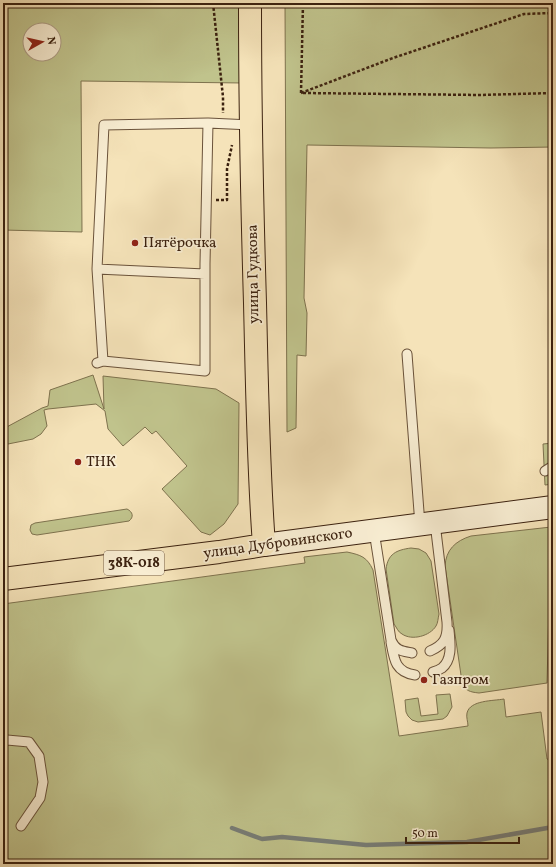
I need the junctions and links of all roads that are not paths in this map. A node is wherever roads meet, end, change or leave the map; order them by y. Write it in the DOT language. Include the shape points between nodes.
graph roads {
  1 [pos="250,3"];
  2 [pos="208,123"];
  3 [pos="251,128"];
  4 [pos="97,269"];
  5 [pos="205,274"];
  6 [pos="407,354"];
  7 [pos="553,466"];
  8 [pos="545,471"];
  9 [pos="553,507"];
  10 [pos="427,524"];
  11 [pos="374,531"];
  12 [pos="264,545"];
  13 [pos="3,579"];
  14 [pos="447,622"];
  15 [pos="391,640"];
  16 [pos="430,651"];
  17 [pos="412,653"];
  18 [pos="433,672"];
  19 [pos="415,675"];
  20 [pos="3,741"];
  21 [pos="21,826"];
  1 -- 3 [label="main road, улица Гудкова"];
  2 -- 3 [label="lane"];
  2 -- 4 [label="lane" via="104,125"];
  2 -- 5 [label="lane"];
  3 -- 12 [label="main road, улица Гудкова" via="260,489"];
  4 -- 5 [label="lane"];
  4 -- 5 [label="lane" via="100,362 204,371"];
  6 -- 10 [label="lane"];
  7 -- 8 [label="lane"];
  9 -- 10 [label="main road, улица Дубровинского / 38К-018"];
  10 -- 11 [label="main road, улица Дубровинского / 38К-018"];
  10 -- 14 [label="lane"];
  11 -- 12 [label="main road, улица Дубровинского / 38К-018"];
  11 -- 15 [label="lane"];
  12 -- 13 [label="main road, улица Дубровинского / 38К-018"];
  14 -- 16 [label="lane" via="446,638"];
  14 -- 18 [label="lane" via="450,642 448,660 442,668"];
  15 -- 17 [label="lane" via="394,647"];
  15 -- 19 [label="lane" via="397,666"];
  20 -- 21 [label="lane" via="29,742 38,756 43,782 40,798"];
}
